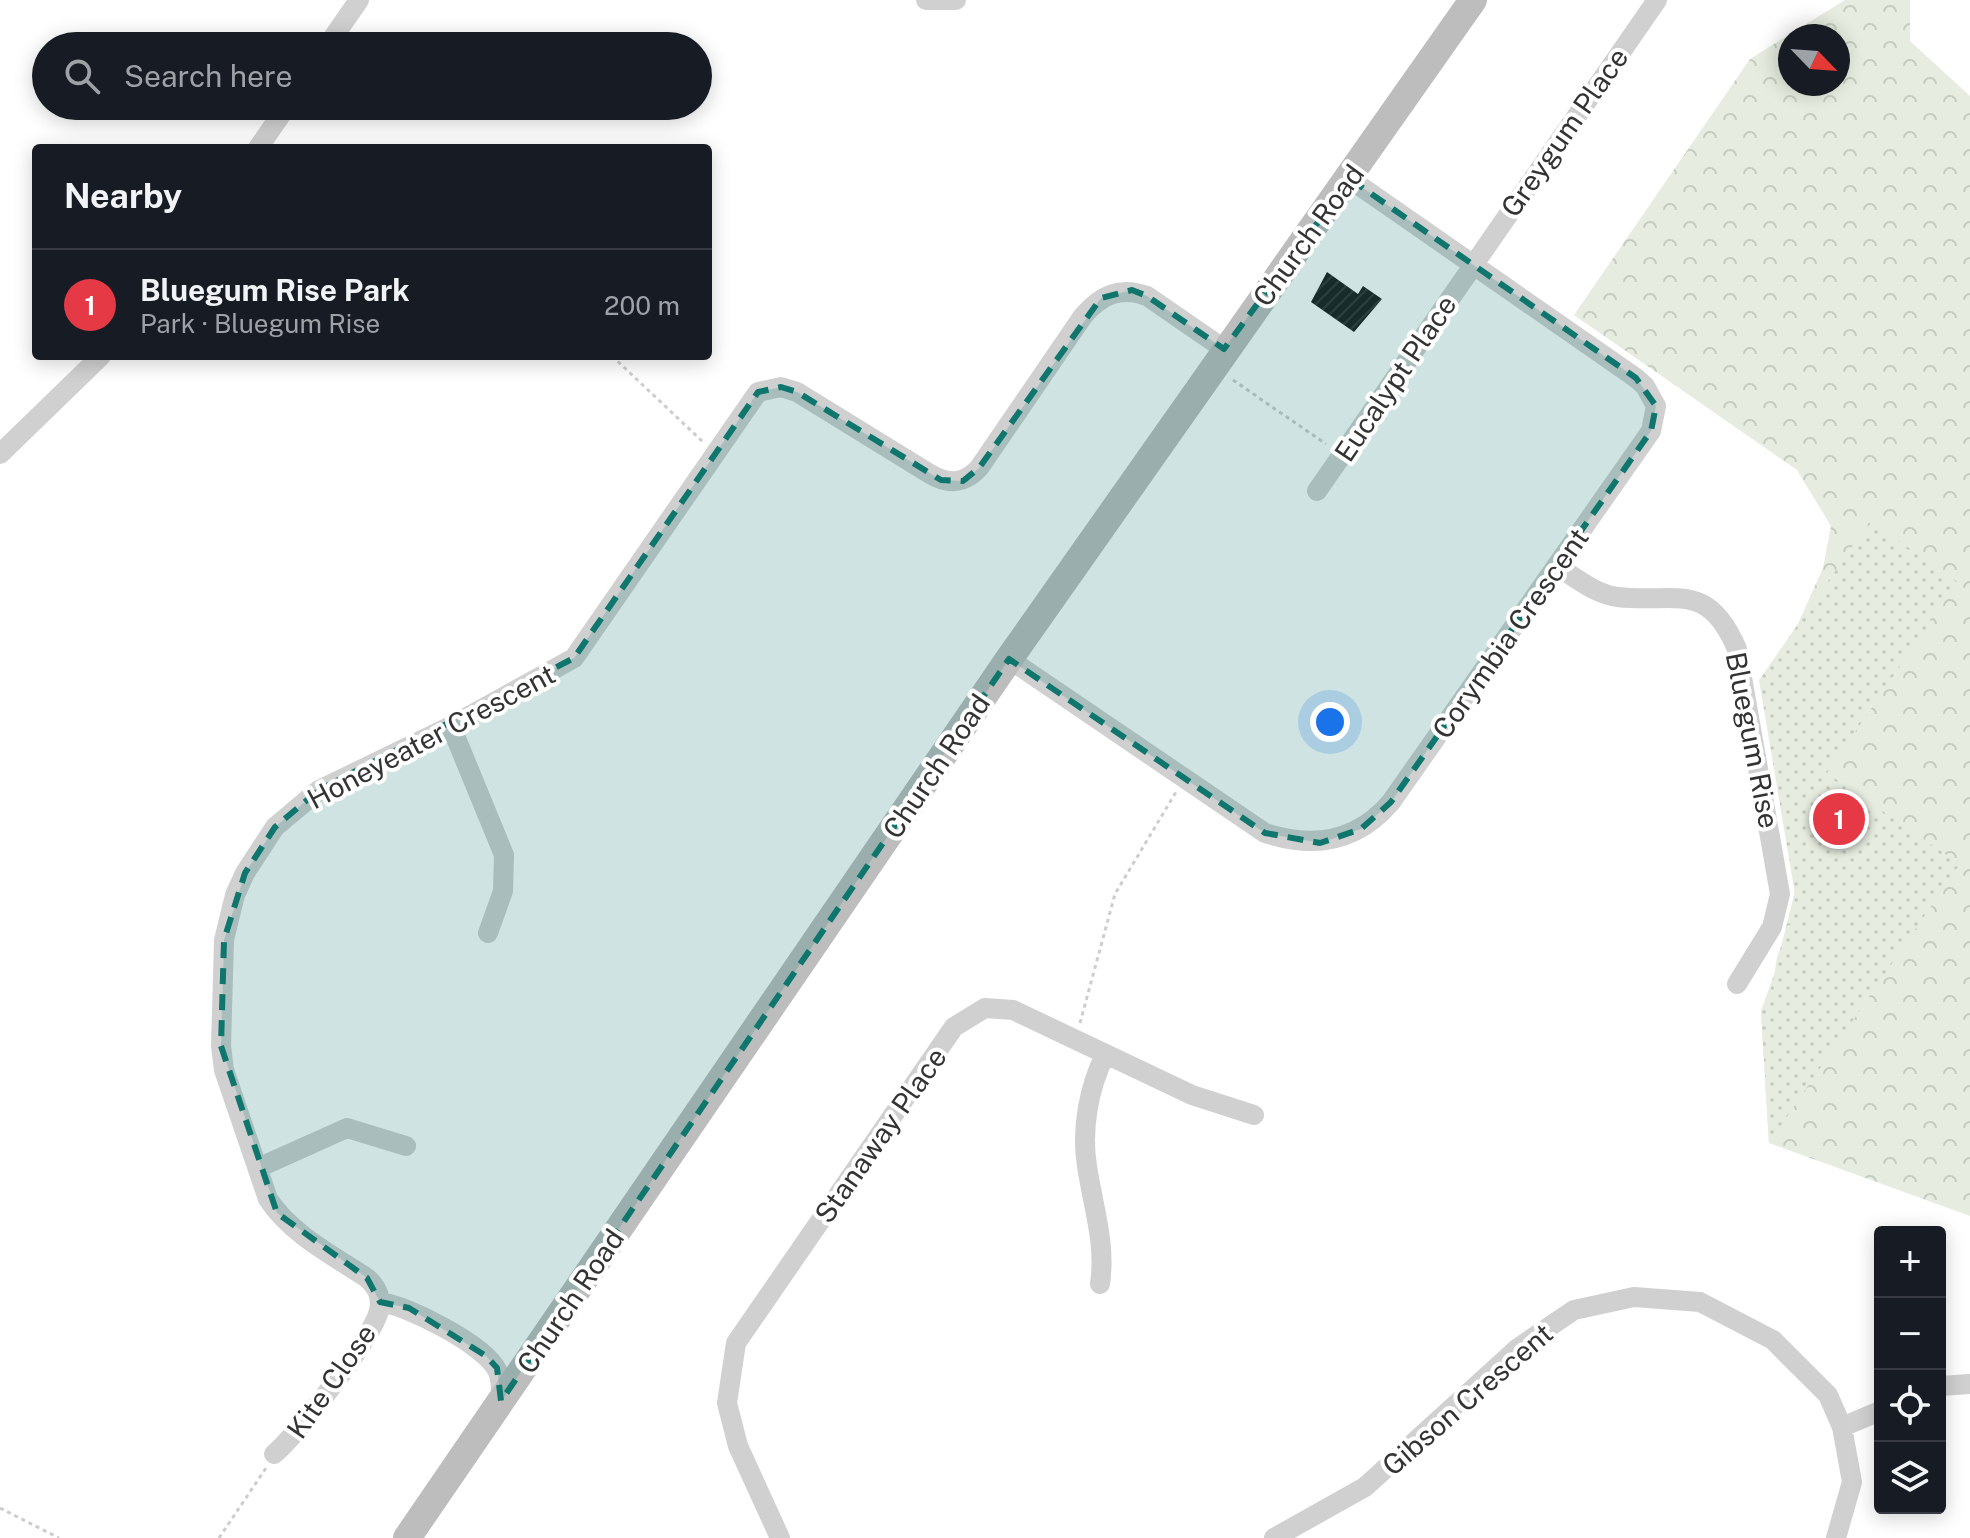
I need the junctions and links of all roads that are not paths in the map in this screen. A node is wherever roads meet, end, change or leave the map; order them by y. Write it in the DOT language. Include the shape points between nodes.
graph roads {
  1 [pos="359,0"];
  2 [pos="926,0"];
  3 [pos="956,0"];
  4 [pos="1473,0"];
  5 [pos="1657,0"];
  6 [pos="337,32"];
  7 [pos="277,120"];
  8 [pos="261,144"];
  9 [pos="1350,179"];
  10 [pos="1472,265"];
  11 [pos="1224,349"];
  12 [pos="97,360"];
  13 [pos="0,454"];
  14 [pos="1317,491"];
  15 [pos="1557,566"];
  16 [pos="1009,659"];
  17 [pos="451,726"];
  18 [pos="488,933"];
  19 [pos="1737,984"];
  20 [pos="1105,1055"];
  21 [pos="1254,1115"];
  22 [pos="406,1146"];
  23 [pos="258,1168"];
  24 [pos="1100,1284"];
  25 [pos="380,1302"];
  26 [pos="1970,1384"];
  27 [pos="1946,1386"];
  28 [pos="501,1401"];
  29 [pos="1874,1414"];
  30 [pos="1842,1427"];
  31 [pos="274,1454"];
  32 [pos="407,1538"];
  33 [pos="780,1538"];
  34 [pos="1274,1538"];
  35 [pos="1836,1538"];
  1 -- 6 [label="street"];
  2 -- 3 [label="street"];
  4 -- 9 [label="main road, Church Road"];
  5 -- 10 [label="street, Greygum Place"];
  7 -- 8 [label="street"];
  9 -- 10 [label="street, Corymbia Crescent"];
  9 -- 11 [label="main road, Church Road"];
  10 -- 14 [label="street, Eucalypt Place"];
  10 -- 15 [label="street, Corymbia Crescent" via="1636,378 1656,406 1651,431"];
  11 -- 16 [label="main road, Church Road"];
  11 -- 17 [label="street, Honeyeater Crescent" via="1147,296 1132,290 1109,294 1083,316 979,468 963,481 941,480 797,392 766,389 752,399 574,658"];
  12 -- 13 [label="street"];
  15 -- 16 [label="street, Corymbia Crescent" via="1391,802 1361,829 1320,843 1265,833"];
  15 -- 19 [label="street, Bluegum Rise" via="1616,597 1687,597 1720,617 1737,649 1780,894 1772,927"];
  16 -- 28 [label="main road, Church Road"];
  17 -- 18 [label="street" via="504,855 503,891"];
  17 -- 23 [label="street, Honeyeater Crescent" via="319,790 275,827 240,884 224,940 221,1046 224,1070"];
  20 -- 21 [label="street, Stanaway Place" via="1192,1095"];
  20 -- 24 [label="street" via="1091,1087 1086,1161 1103,1241"];
  20 -- 33 [label="street, Stanaway Place" via="1013,1010 985,1008 954,1027 736,1343 727,1403 738,1446"];
  22 -- 23 [label="street" via="347,1128"];
  23 -- 25 [label="street, Honeyeater Crescent" via="277,1213 367,1278"];
  25 -- 28 [label="street" via="409,1308 486,1356 497,1368"];
  25 -- 31 [label="street, Kite Close" via="373,1325 313,1413"];
  26 -- 27 [label="street"];
  28 -- 32 [label="main road, Church Road"];
  29 -- 30 [label="street"];
  30 -- 34 [label="street, Gibson Crescent" via="1828,1395 1773,1340 1700,1302 1634,1297 1574,1310 1518,1348 1365,1487"];
  30 -- 35 [label="street, Gibson Crescent" via="1852,1482"];
}
